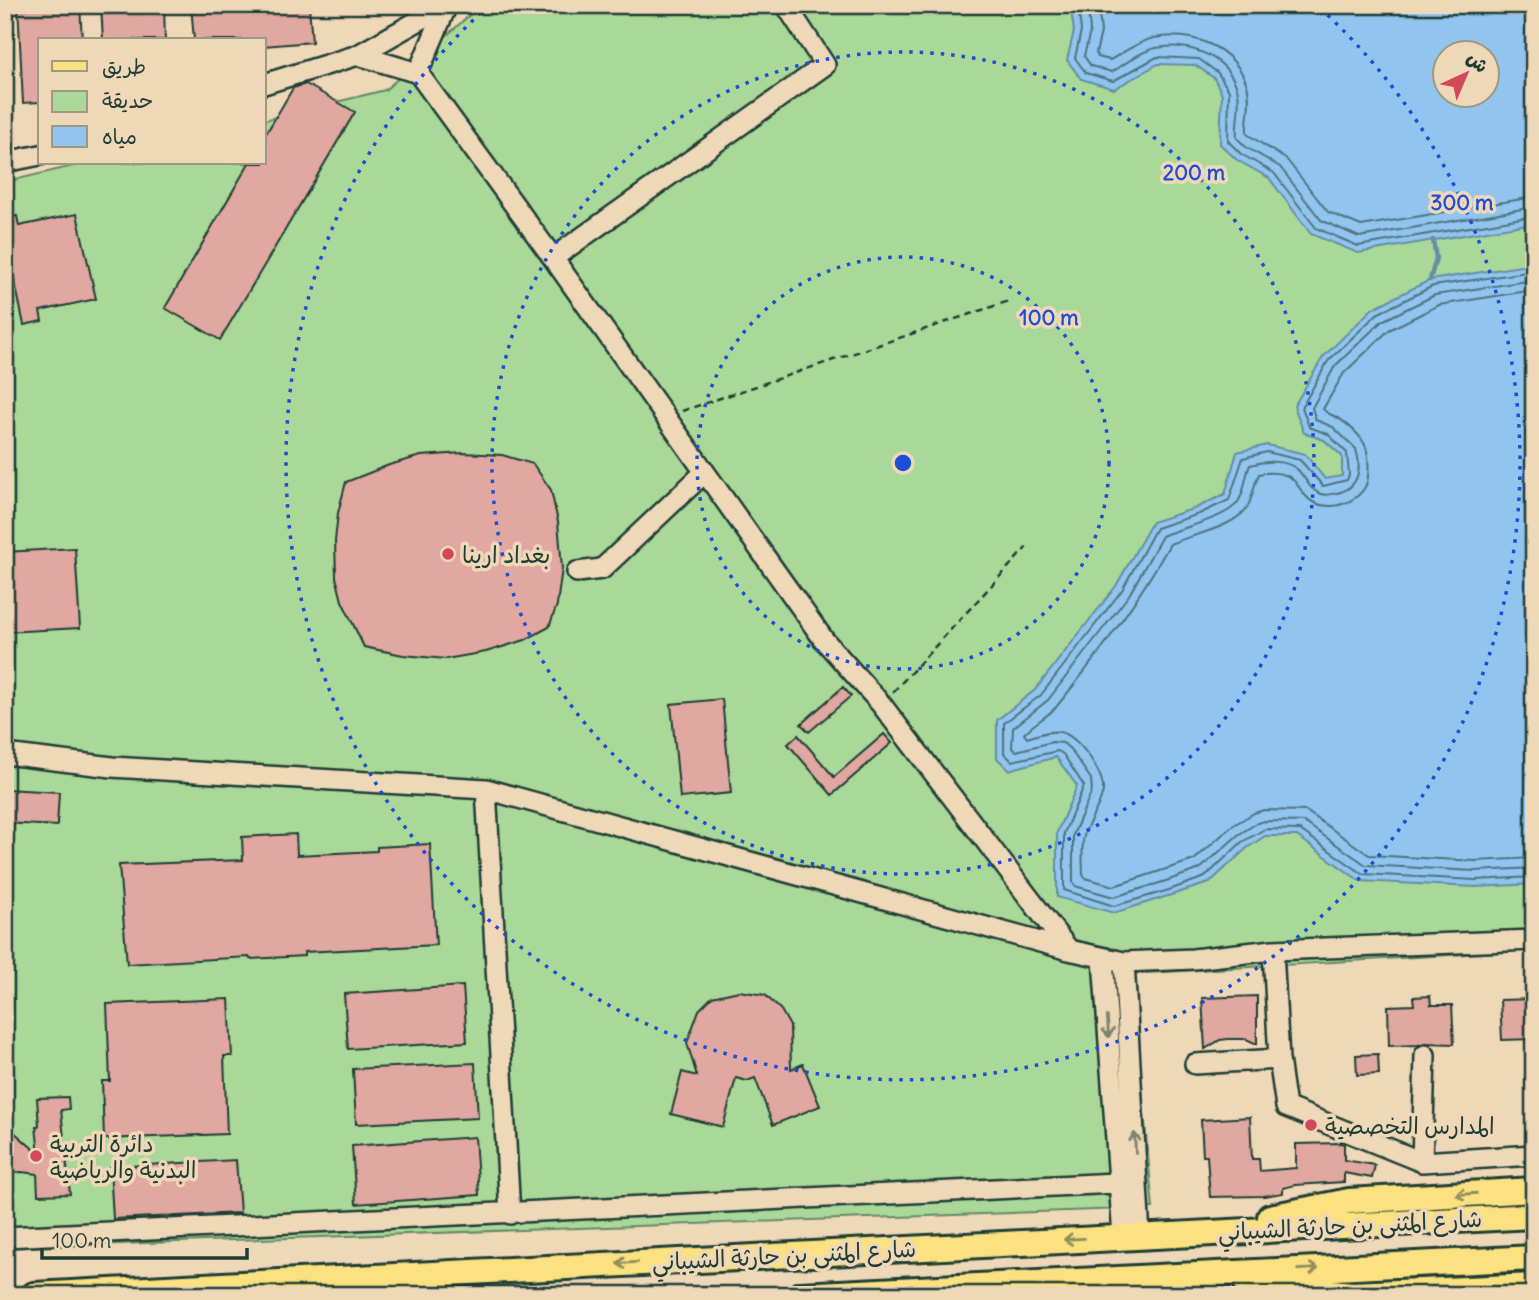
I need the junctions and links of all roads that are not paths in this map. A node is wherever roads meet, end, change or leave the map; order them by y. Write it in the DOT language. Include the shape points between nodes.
graph roads {
  1 [pos="446,5"];
  2 [pos="786,5"];
  3 [pos="358,55"];
  4 [pos="418,73"];
  5 [pos="266,84"];
  6 [pos="38,155"];
  7 [pos="5,162"];
  8 [pos="554,258"];
  9 [pos="704,472"];
  10 [pos="577,572"];
  11 [pos="5,754"];
  12 [pos="486,789"];
  13 [pos="1534,940"];
  14 [pos="1069,950"];
  15 [pos="1273,950"];
  16 [pos="1103,959"];
  17 [pos="1124,962"];
  18 [pos="1425,1055"];
  19 [pos="1279,1059"];
  20 [pos="1195,1064"];
  21 [pos="1534,1155"];
  22 [pos="1422,1162"];
  23 [pos="1128,1183"];
  24 [pos="1534,1190"];
  25 [pos="510,1214"];
  26 [pos="1534,1216"];
  27 [pos="1185,1234"];
  28 [pos="1132,1236"];
  29 [pos="5,1237"];
  30 [pos="1534,1258"];
  31 [pos="1156,1276"];
  32 [pos="1534,1286"];
  33 [pos="34,1295"];
  34 [pos="800,1295"];
  1 -- 3 [label="street"];
  1 -- 4 [label="street"];
  2 -- 8 [label="street" via="825,65"];
  3 -- 4 [label="street"];
  3 -- 5 [label="street"];
  4 -- 8 [label="street"];
  6 -- 7 [label="street"];
  8 -- 9 [label="street"];
  9 -- 10 [label="street" via="602,569"];
  9 -- 14 [label="street" via="824,640 881,705"];
  11 -- 12 [label="street" via="112,767"];
  12 -- 14 [label="street"];
  12 -- 25 [label="street"];
  13 -- 15 [label="street"];
  14 -- 16 [label="street"];
  15 -- 17 [label="street"];
  15 -- 19 [label="street"];
  16 -- 17 [label="street"];
  16 -- 23 [label="street, one-way"];
  23 -- 17 [label="street, one-way"];
  18 -- 22 [label="street"];
  19 -- 20 [label="street"];
  19 -- 22 [label="street" via="1286,1107"];
  21 -- 22 [label="street"];
  23 -- 25 [label="street"];
  23 -- 28 [label="street"];
  24 -- 27 [label="main road, one-way" via="1349,1201"];
  25 -- 29 [label="street"];
  26 -- 27 [label="main road, شارع المثنى بن حارثة الشيباني"];
  27 -- 28 [label="main road, شارع المثنى بن حارثة الشيباني"];
  28 -- 33 [label="main road, شارع المثنى بن حارثة الشيباني, one-way"];
  31 -- 30 [label="main road, شارع المثنى بن حارثة الشيباني, one-way"];
  31 -- 32 [label="main road" via="1353,1294"];
  31 -- 34 [label="main road, شارع المثنى بن حارثة الشيباني"];
}
